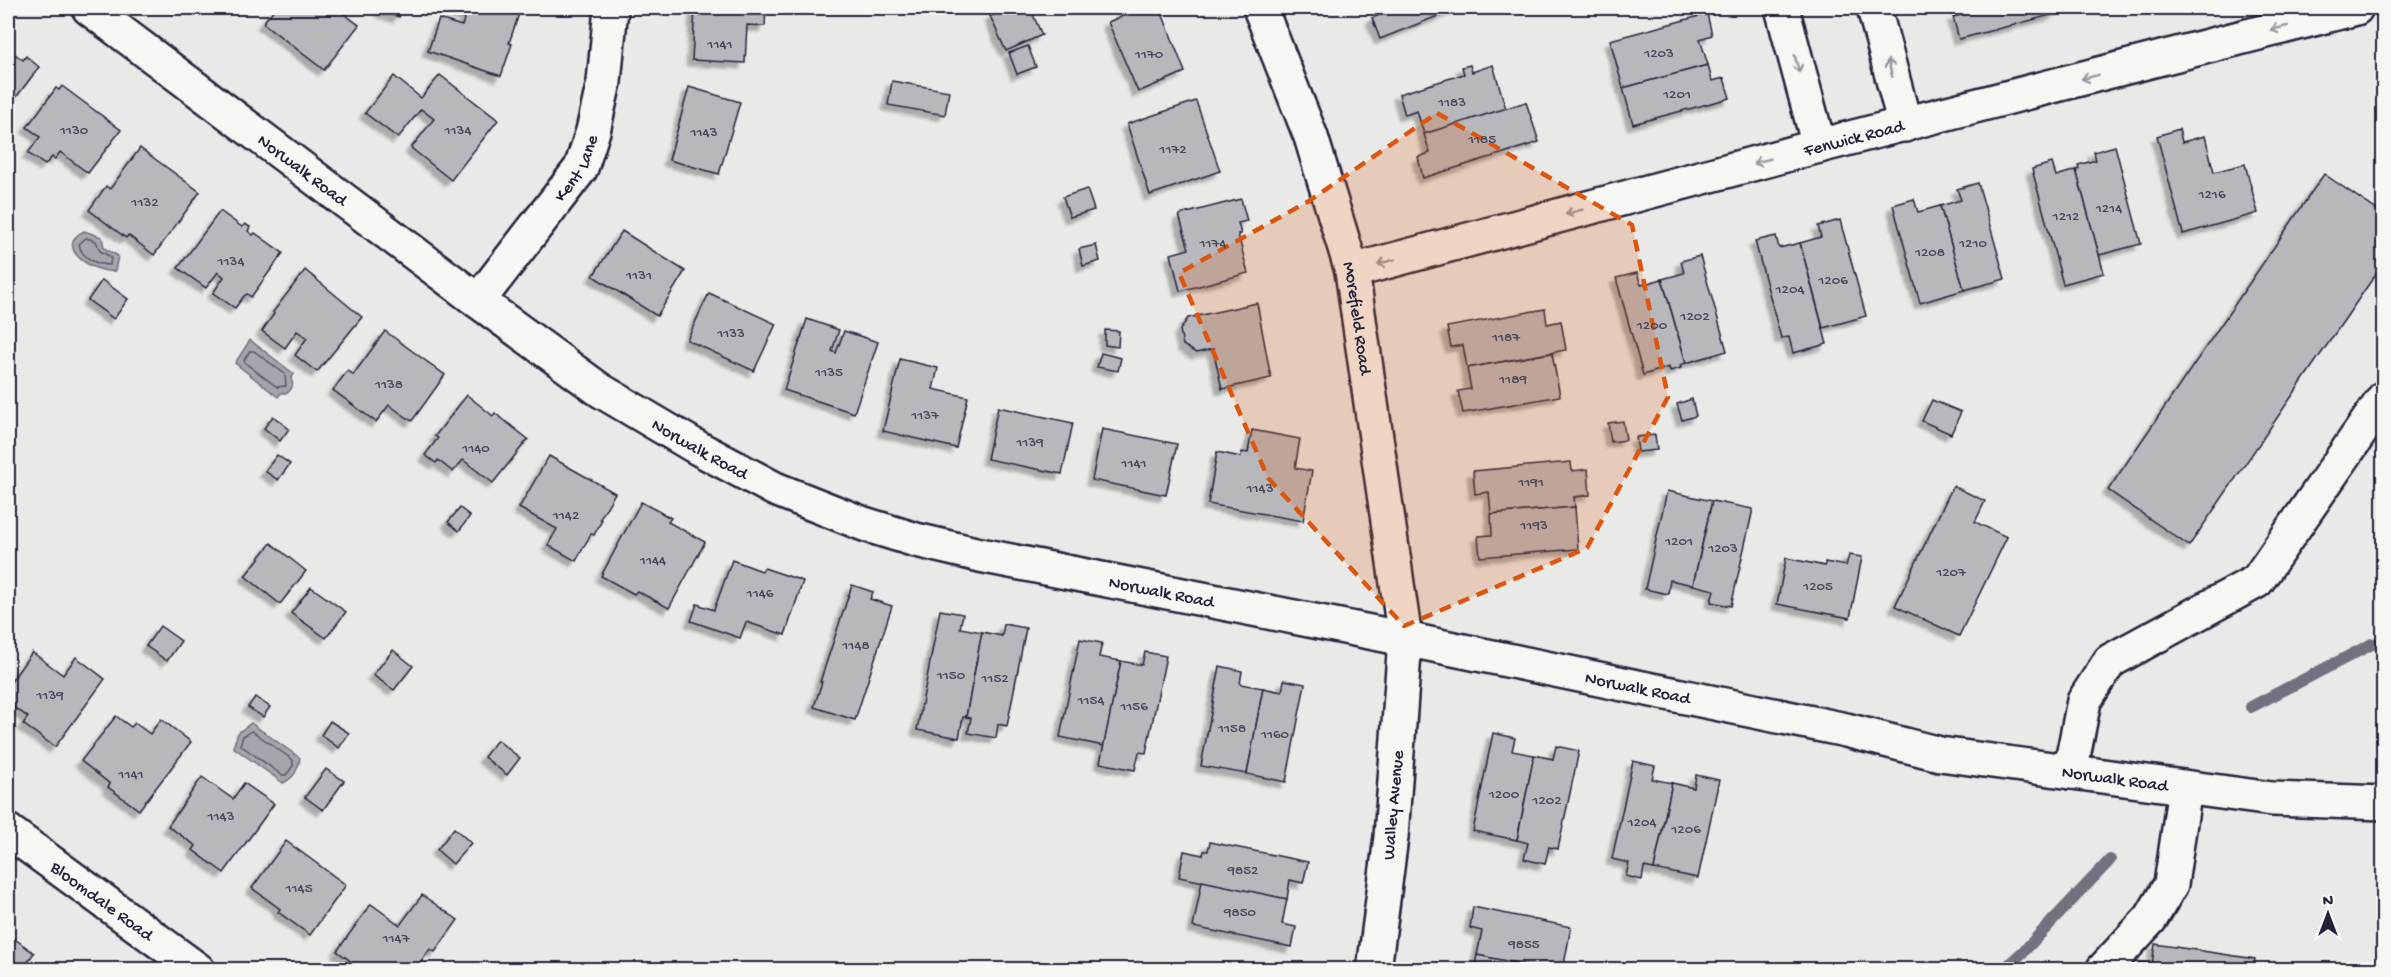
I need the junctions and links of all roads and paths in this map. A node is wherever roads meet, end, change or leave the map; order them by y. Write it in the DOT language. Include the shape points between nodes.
graph roads {
  1 [pos="89,8"];
  2 [pos="611,8"];
  3 [pos="1260,8"];
  4 [pos="1782,8"];
  5 [pos="1874,8"];
  6 [pos="2356,8"];
  7 [pos="1905,125"];
  8 [pos="1819,146"];
  9 [pos="1352,272"];
  10 [pos="478,302"];
  11 [pos="2384,398"];
  12 [pos="1405,639"];
  13 [pos="2070,772"];
  14 [pos="2185,788"];
  15 [pos="2384,803"];
  16 [pos="8,831"];
  17 [pos="198,969"];
  18 [pos="1374,969"];
  19 [pos="2103,969"];
  1 -- 10 [label="street, Norwalk Road"];
  2 -- 10 [label="street, Kent Lane" via="604,82 581,168"];
  3 -- 9 [label="street, Morefield Road" via="1311,138"];
  4 -- 8 [label="street, one-way"];
  7 -- 5 [label="street, one-way"];
  6 -- 7 [label="street, Fenwick Road, one-way"];
  7 -- 8 [label="street, Fenwick Road"];
  8 -- 9 [label="street, Fenwick Road, one-way"];
  9 -- 12 [label="street, Morefield Road"];
  10 -- 12 [label="street, Norwalk Road" via="600,390 698,448 775,489 864,524 980,555"];
  11 -- 13 [label="street" via="2258,581 2110,661 2084,701"];
  12 -- 13 [label="street, Norwalk Road" via="1846,730 1940,754"];
  12 -- 18 [label="street, Walley Avenue" via="1391,837"];
  13 -- 14 [label="street, Norwalk Road"];
  14 -- 15 [label="street, Norwalk Road" via="2272,799"];
  14 -- 19 [label="street" via="2171,884 2151,918"];
  16 -- 17 [label="street, Bloomdale Road"];
}
